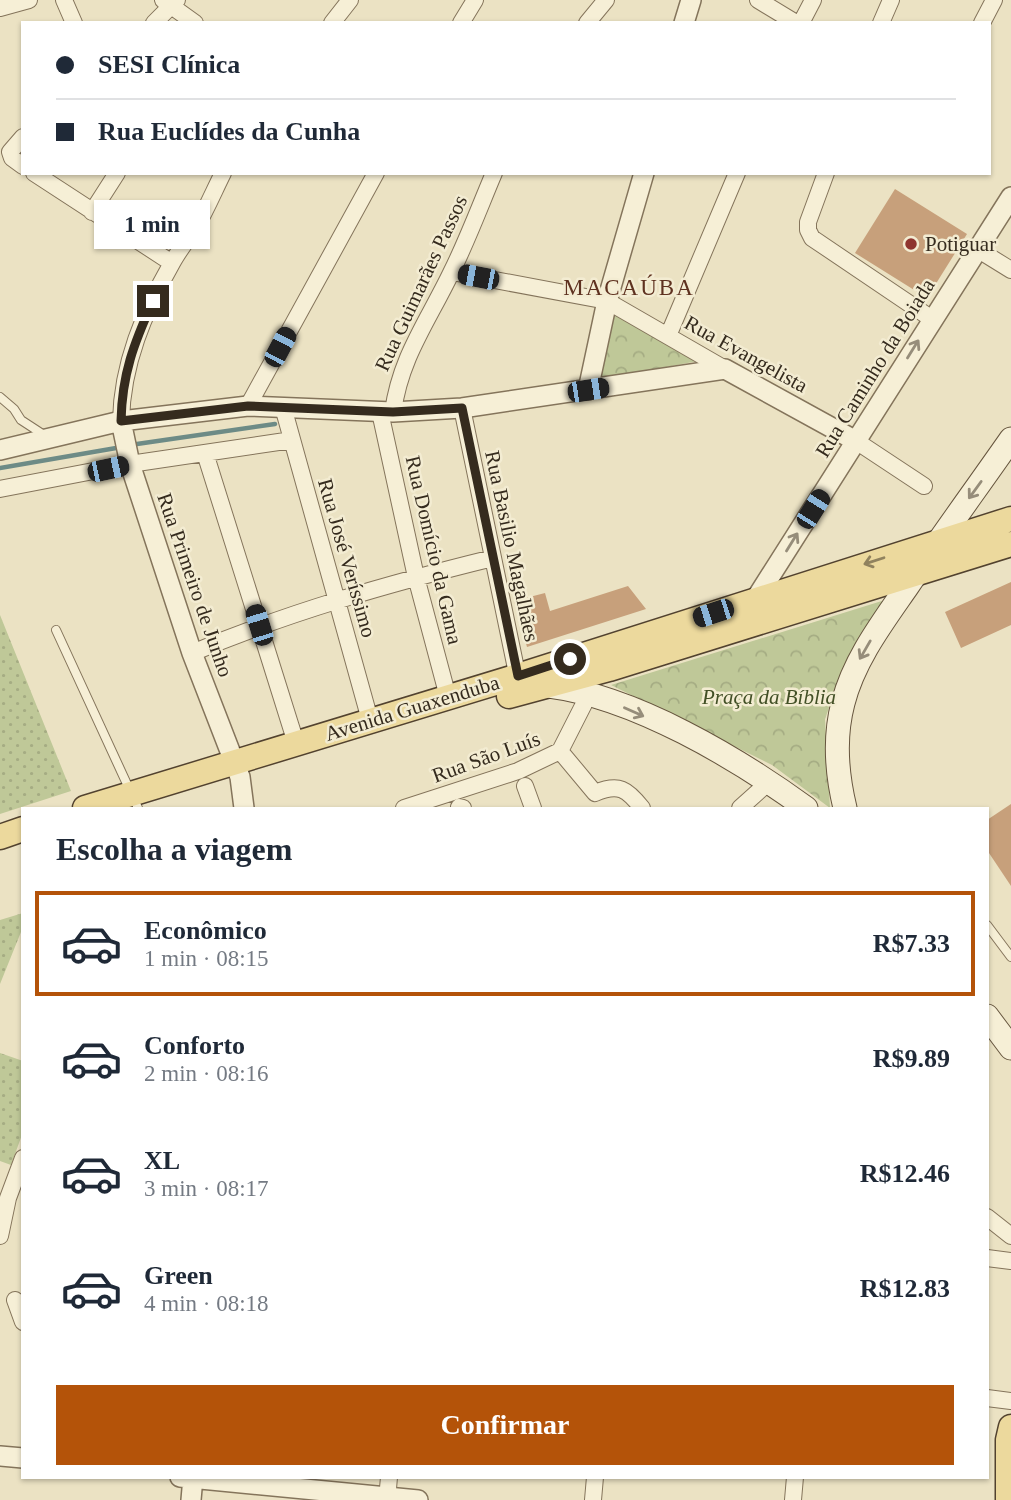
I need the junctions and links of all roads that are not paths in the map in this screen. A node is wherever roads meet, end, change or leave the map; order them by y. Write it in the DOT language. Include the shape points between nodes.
graph roads {
  1 [pos="29,0"];
  2 [pos="64,0"];
  3 [pos="475,0"];
  4 [pos="606,0"];
  5 [pos="691,0"];
  6 [pos="758,0"];
  7 [pos="813,0"];
  8 [pos="891,0"];
  9 [pos="994,0"];
  10 [pos="348,1"];
  11 [pos="171,2"];
  12 [pos="0,8"];
  13 [pos="73,21"];
  14 [pos="156,21"];
  15 [pos="193,21"];
  16 [pos="333,21"];
  17 [pos="462,21"];
  18 [pos="589,21"];
  19 [pos="685,21"];
  20 [pos="795,21"];
  21 [pos="800,21"];
  22 [pos="882,21"];
  23 [pos="983,21"];
  24 [pos="21,139"];
  25 [pos="20,164"];
  26 [pos="37,175"];
  27 [pos="116,175"];
  28 [pos="222,175"];
  29 [pos="375,175"];
  30 [pos="493,175"];
  31 [pos="642,175"];
  32 [pos="736,175"];
  33 [pos="825,175"];
  34 [pos="1011,197"];
  35 [pos="92,212"];
  36 [pos="977,249"];
  37 [pos="172,263"];
  38 [pos="1011,270"];
  39 [pos="452,272"];
  40 [pos="607,301"];
  41 [pos="932,319"];
  42 [pos="668,336"];
  43 [pos="725,369"];
  44 [pos="588,390"];
  45 [pos="0,397"];
  46 [pos="248,406"];
  47 [pos="283,407"];
  48 [pos="462,408"];
  49 [pos="387,412"];
  50 [pos="122,426"];
  51 [pos="50,439"];
  52 [pos="1011,439"];
  53 [pos="292,440"];
  54 [pos="856,442"];
  55 [pos="0,450"];
  56 [pos="205,453"];
  57 [pos="129,460"];
  58 [pos="924,486"];
  59 [pos="0,489"];
  60 [pos="1011,519"];
  61 [pos="939,541"];
  62 [pos="1011,544"];
  63 [pos="493,558"];
  64 [pos="967,558"];
  65 [pos="916,573"];
  66 [pos="416,577"];
  67 [pos="755,600"];
  68 [pos="337,601"];
  69 [pos="259,625"];
  70 [pos="56,630"];
  71 [pos="192,653"];
  72 [pos="609,669"];
  73 [pos="519,684"];
  74 [pos="546,685"];
  75 [pos="589,694"];
  76 [pos="448,697"];
  77 [pos="370,720"];
  78 [pos="296,743"];
  79 [pos="559,751"];
  80 [pos="236,769"];
  81 [pos="521,779"];
  82 [pos="769,782"];
  83 [pos="594,793"];
  84 [pos="135,803"];
  85 [pos="95,807"];
  86 [pos="244,807"];
  87 [pos="408,807"];
  88 [pos="533,807"];
  89 [pos="589,807"];
  90 [pos="641,807"];
  91 [pos="741,807"];
  92 [pos="805,807"];
  93 [pos="845,807"];
  94 [pos="21,831"];
  95 [pos="0,837"];
  96 [pos="21,847"];
  97 [pos="0,853"];
  98 [pos="989,928"];
  99 [pos="1011,957"];
  100 [pos="989,1018"];
  101 [pos="1010,1043"];
  102 [pos="21,1163"];
  103 [pos="989,1219"];
  104 [pos="0,1236"];
  105 [pos="1011,1236"];
  106 [pos="989,1258"];
  107 [pos="1011,1261"];
  108 [pos="13,1300"];
  109 [pos="21,1318"];
  110 [pos="989,1398"];
  111 [pos="1011,1401"];
  112 [pos="1011,1427"];
  113 [pos="0,1456"];
  114 [pos="21,1458"];
  115 [pos="189,1479"];
  116 [pos="198,1479"];
  117 [pos="389,1479"];
  118 [pos="595,1479"];
  119 [pos="795,1479"];
  120 [pos="387,1499"];
  121 [pos="191,1500"];
  122 [pos="418,1500"];
  123 [pos="593,1500"];
  124 [pos="793,1500"];
  125 [pos="1008,1500"];
  1 -- 12 [label="street"];
  2 -- 13 [label="street"];
  3 -- 17 [label="street"];
  4 -- 18 [label="street"];
  5 -- 19 [label="street"];
  6 -- 20 [label="street"];
  7 -- 21 [label="street"];
  8 -- 22 [label="street"];
  9 -- 23 [label="street"];
  10 -- 16 [label="street"];
  11 -- 14 [label="street"];
  11 -- 15 [label="street"];
  24 -- 25 [label="street" via="10,152"];
  26 -- 35 [label="street"];
  27 -- 35 [label="street"];
  28 -- 37 [label="street"];
  29 -- 46 [label="street"];
  30 -- 39 [label="street, Rua Guimarães Passos"];
  31 -- 40 [label="street"];
  32 -- 42 [label="street"];
  33 -- 41 [label="street" via="808,222 812,237"];
  34 -- 36 [label="street, Rua Caminho da Boiada"];
  35 -- 37 [label="street"];
  36 -- 38 [label="street"];
  36 -- 41 [label="street, Rua Caminho da Boiada"];
  37 -- 50 [label="street" via="135,340 122,395"];
  39 -- 40 [label="street, Rua Evangelista"];
  39 -- 49 [label="street, Rua Guimarães Passos" via="404,364"];
  40 -- 42 [label="street, Rua Evangelista"];
  40 -- 44 [label="street"];
  54 -- 41 [label="street, Rua Caminho da Boiada, one-way"];
  42 -- 43 [label="street, Rua Evangelista"];
  43 -- 44 [label="street"];
  43 -- 54 [label="street, Rua Evangelista"];
  44 -- 48 [label="street"];
  45 -- 51 [label="lane" via="21,420"];
  46 -- 47 [label="street"];
  46 -- 50 [label="street"];
  47 -- 49 [label="street"];
  47 -- 53 [label="street, Rua José Veríssimo"];
  48 -- 49 [label="street"];
  48 -- 63 [label="street, Rua Basilio Magalhães"];
  49 -- 66 [label="street, Rua Domício da Gama"];
  50 -- 51 [label="street"];
  50 -- 57 [label="street, Rua Primeiro de Junho"];
  51 -- 55 [label="street"];
  52 -- 61 [label="main road, one-way"];
  53 -- 56 [label="street"];
  53 -- 68 [label="street, Rua José Veríssimo"];
  54 -- 58 [label="street, Rua Evangelista"];
  67 -- 54 [label="street, Rua Caminho da Boiada, one-way"];
  56 -- 57 [label="street"];
  56 -- 69 [label="street"];
  57 -- 59 [label="street"];
  57 -- 71 [label="street, Rua Primeiro de Junho"];
  60 -- 61 [label="main road, Avenida Guaxenduba"];
  61 -- 64 [label="main road" via="953,555"];
  61 -- 65 [label="main road"];
  61 -- 67 [label="main road, Avenida Guaxenduba, one-way"];
  62 -- 64 [label="main road, Avenida Guaxenduba"];
  63 -- 66 [label="street"];
  63 -- 73 [label="street, Rua Basilio Magalhães"];
  64 -- 65 [label="main road, Avenida Guaxenduba"];
  65 -- 72 [label="main road, Avenida Guaxenduba"];
  65 -- 93 [label="main road, one-way" via="859,661 843,702 838,756"];
  66 -- 68 [label="street"];
  66 -- 76 [label="street, Rua Domício da Gama"];
  67 -- 72 [label="main road" via="741,622 631,656"];
  67 -- 73 [label="main road, Avenida Guaxenduba"];
  68 -- 69 [label="street"];
  68 -- 77 [label="street, Rua José Veríssimo"];
  69 -- 71 [label="street"];
  69 -- 78 [label="street"];
  70 -- 84 [label="lane"];
  71 -- 80 [label="street, Rua Primeiro de Junho"];
  72 -- 74 [label="main road, Avenida Guaxenduba"];
  73 -- 74 [label="main road, Avenida Guaxenduba"];
  73 -- 76 [label="main road, Avenida Guaxenduba"];
  73 -- 80 [label="main road, Avenida Guaxenduba"];
  74 -- 75 [label="main road"];
  75 -- 79 [label="street, Rua São Luís"];
  75 -- 82 [label="main road, one-way" via="673,729"];
  76 -- 77 [label="main road, Avenida Guaxenduba"];
  77 -- 78 [label="main road, Avenida Guaxenduba"];
  78 -- 80 [label="main road, Avenida Guaxenduba"];
  79 -- 81 [label="street, Rua São Luís"];
  79 -- 83 [label="street"];
  80 -- 84 [label="main road, Avenida Guaxenduba"];
  80 -- 86 [label="street, Rua Primeiro de Junho"];
  81 -- 87 [label="street, Rua São Luís"];
  81 -- 88 [label="street"];
  82 -- 91 [label="street"];
  82 -- 92 [label="main road"];
  83 -- 89 [label="street"];
  83 -- 90 [label="street" via="618,788"];
  84 -- 85 [label="main road, Avenida Guaxenduba"];
  94 -- 95 [label="main road"];
  96 -- 97 [label="main road"];
  98 -- 99 [label="lane"];
  100 -- 101 [label="main road"];
  102 -- 104 [label="street"];
  103 -- 105 [label="street"];
  106 -- 107 [label="street"];
  108 -- 109 [label="street"];
  110 -- 111 [label="street"];
  112 -- 125 [label="main road"];
  113 -- 114 [label="street"];
  115 -- 121 [label="street"];
  116 -- 120 [label="street"];
  117 -- 120 [label="street"];
  118 -- 123 [label="street"];
  119 -- 124 [label="street"];
  120 -- 122 [label="street"];
}
